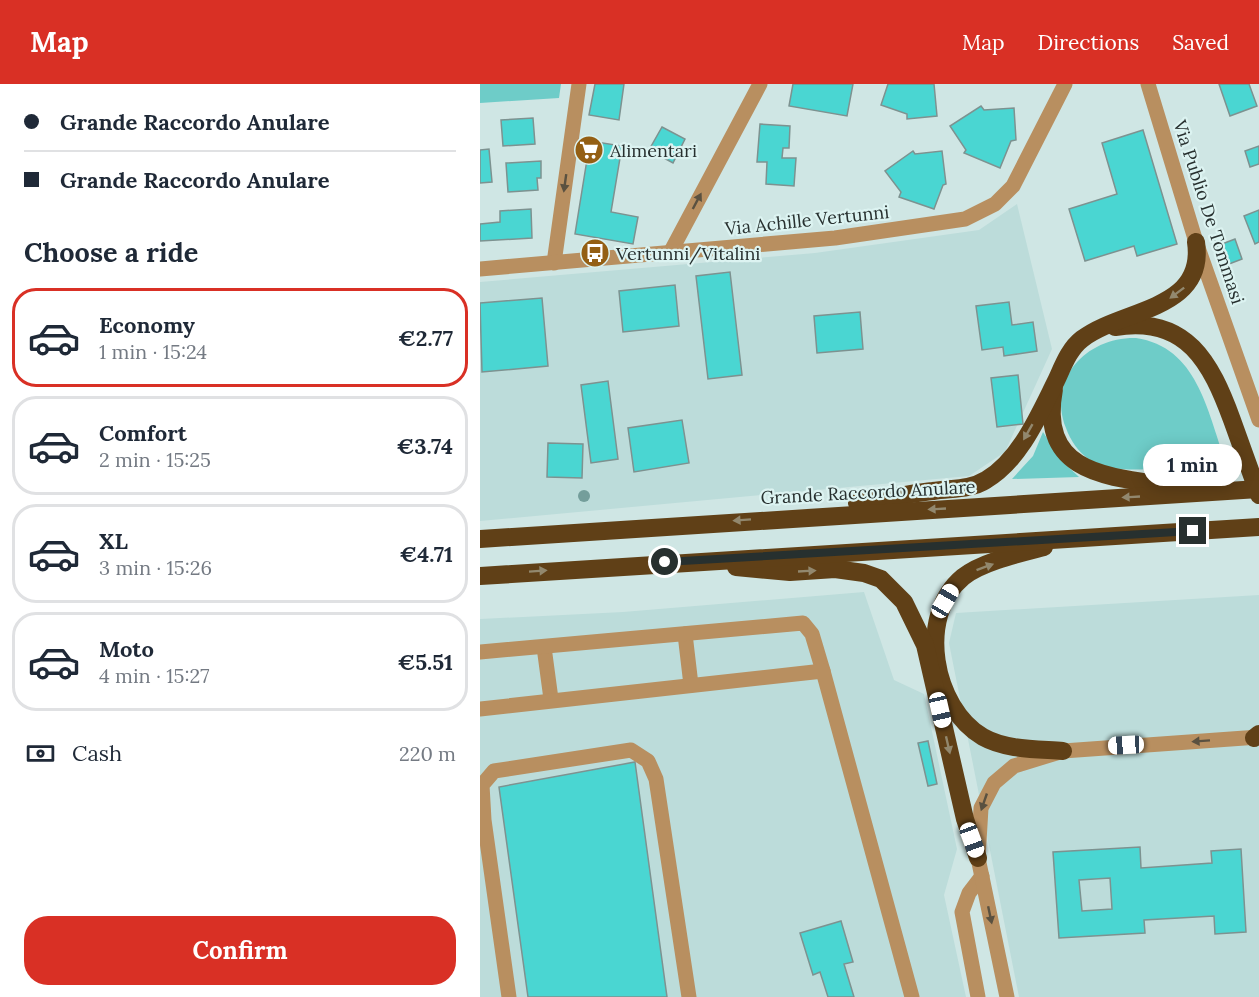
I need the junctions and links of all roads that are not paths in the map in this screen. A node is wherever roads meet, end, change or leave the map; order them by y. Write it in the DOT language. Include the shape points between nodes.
graph roads {
  1 [pos="579,84"];
  2 [pos="760,84"];
  3 [pos="1065,84"];
  4 [pos="1148,84"];
  5 [pos="1196,242"];
  6 [pos="670,253"];
  7 [pos="554,263"];
  8 [pos="480,269"];
  9 [pos="1093,333"];
  10 [pos="1055,381"];
  11 [pos="1259,420"];
  12 [pos="1259,489"];
  13 [pos="1212,493"];
  14 [pos="1259,495"];
  15 [pos="766,519"];
  16 [pos="1259,527"];
  17 [pos="1122,535"];
  18 [pos="480,539"];
  19 [pos="665,562"];
  20 [pos="480,576"];
  21 [pos="685,634"];
  22 [pos="544,647"];
  23 [pos="480,652"];
  24 [pos="823,671"];
  25 [pos="691,685"];
  26 [pos="551,699"];
  27 [pos="480,709"];
  28 [pos="1257,736"];
  29 [pos="1064,751"];
  30 [pos="483,775"];
  31 [pos="978,858"];
  32 [pos="982,876"];
  33 [pos="509,997"];
  34 [pos="689,997"];
  35 [pos="912,997"];
  36 [pos="978,997"];
  37 [pos="1007,997"];
  1 -- 7 [label="street, one-way"];
  6 -- 2 [label="street, one-way"];
  3 -- 6 [label="street, Via Achille Vertunni" via="1013,186 994,204 965,219 835,238"];
  4 -- 5 [label="street, Via Publio De Tommasi"];
  5 -- 9 [label="highway, one-way" via="1195,268 1179,294"];
  5 -- 11 [label="street, Via Publio De Tommasi"];
  6 -- 7 [label="street, Via Achille Vertunni"];
  7 -- 8 [label="street, Via Achille Vertunni"];
  9 -- 10 [label="highway" via="1076,345"];
  9 -- 14 [label="highway" via="1144,325 1167,330 1194,347 1215,377"];
  10 -- 13 [label="highway" via="1052,414 1056,433 1064,450 1081,467 1104,475"];
  10 -- 15 [label="highway, one-way" via="1017,450 1001,469 981,483"];
  12 -- 13 [label="highway, Grande Raccordo Anulare"];
  13 -- 15 [label="highway, Grande Raccordo Anulare, one-way"];
  15 -- 18 [label="highway, Grande Raccordo Anulare, one-way"];
  16 -- 17 [label="highway"];
  17 -- 19 [label="highway"];
  29 -- 17 [label="highway, one-way" via="1002,744 981,736 959,716 946,694 938,664 936,636 940,613 952,589 971,572 1060,543"];
  20 -- 19 [label="highway, one-way"];
  19 -- 31 [label="highway, one-way" via="790,572 835,569 881,579 893,590 904,602 925,645 965,819"];
  21 -- 22 [label="street"];
  21 -- 24 [label="street" via="803,622 812,634"];
  21 -- 25 [label="street"];
  22 -- 23 [label="street"];
  22 -- 26 [label="street"];
  24 -- 25 [label="street"];
  24 -- 35 [label="street"];
  25 -- 26 [label="street"];
  26 -- 27 [label="street"];
  28 -- 29 [label="street, one-way"];
  29 -- 31 [label="street, one-way" via="1014,766 989,789 981,808"];
  30 -- 33 [label="street" via="484,820"];
  30 -- 34 [label="street" via="631,750 648,761 656,780"];
  31 -- 32 [label="street"];
  32 -- 36 [label="street" via="969,893 962,912"];
  32 -- 37 [label="street, one-way"];
}
